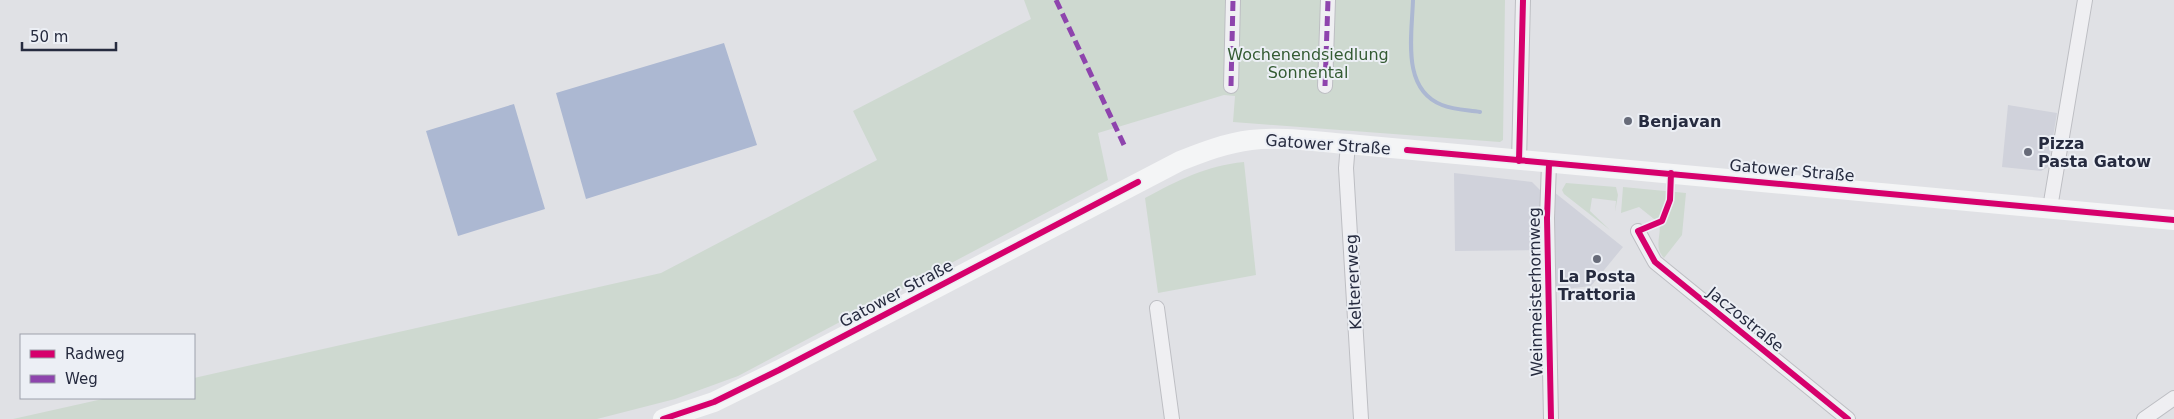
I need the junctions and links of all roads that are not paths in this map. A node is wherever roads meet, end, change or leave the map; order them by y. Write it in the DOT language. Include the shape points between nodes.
graph roads {
  1 [pos="1234,0"];
  2 [pos="1328,0"];
  3 [pos="1523,0"];
  4 [pos="2086,0"];
  5 [pos="1231,86"];
  6 [pos="1325,86"];
  7 [pos="1348,144"];
  8 [pos="1519,161"];
  9 [pos="1549,164"];
  10 [pos="2050,208"];
  11 [pos="2174,220"];
  12 [pos="1638,230"];
  13 [pos="1157,308"];
  14 [pos="2174,398"];
  15 [pos="662,419"];
  16 [pos="1172,419"];
  17 [pos="1361,419"];
  18 [pos="1551,419"];
  19 [pos="1848,419"];
  20 [pos="2144,419"];
  1 -- 5 [label="street"];
  2 -- 6 [label="street"];
  3 -- 8 [label="street"];
  4 -- 10 [label="street"];
  7 -- 8 [label="main road, Gatower Straße"];
  7 -- 15 [label="main road, Gatower Straße" via="1272,138 1251,140 1180,161 779,370 714,402"];
  7 -- 17 [label="street, Keltererweg" via="1346,168"];
  8 -- 9 [label="main road, Gatower Straße"];
  9 -- 10 [label="main road, Gatower Straße"];
  9 -- 18 [label="street, Weinmeisterhornweg"];
  10 -- 11 [label="main road, Gatower Straße"];
  12 -- 19 [label="street, Jaczostraße" via="1655,262"];
  13 -- 16 [label="street"];
  14 -- 20 [label="street"];
}
